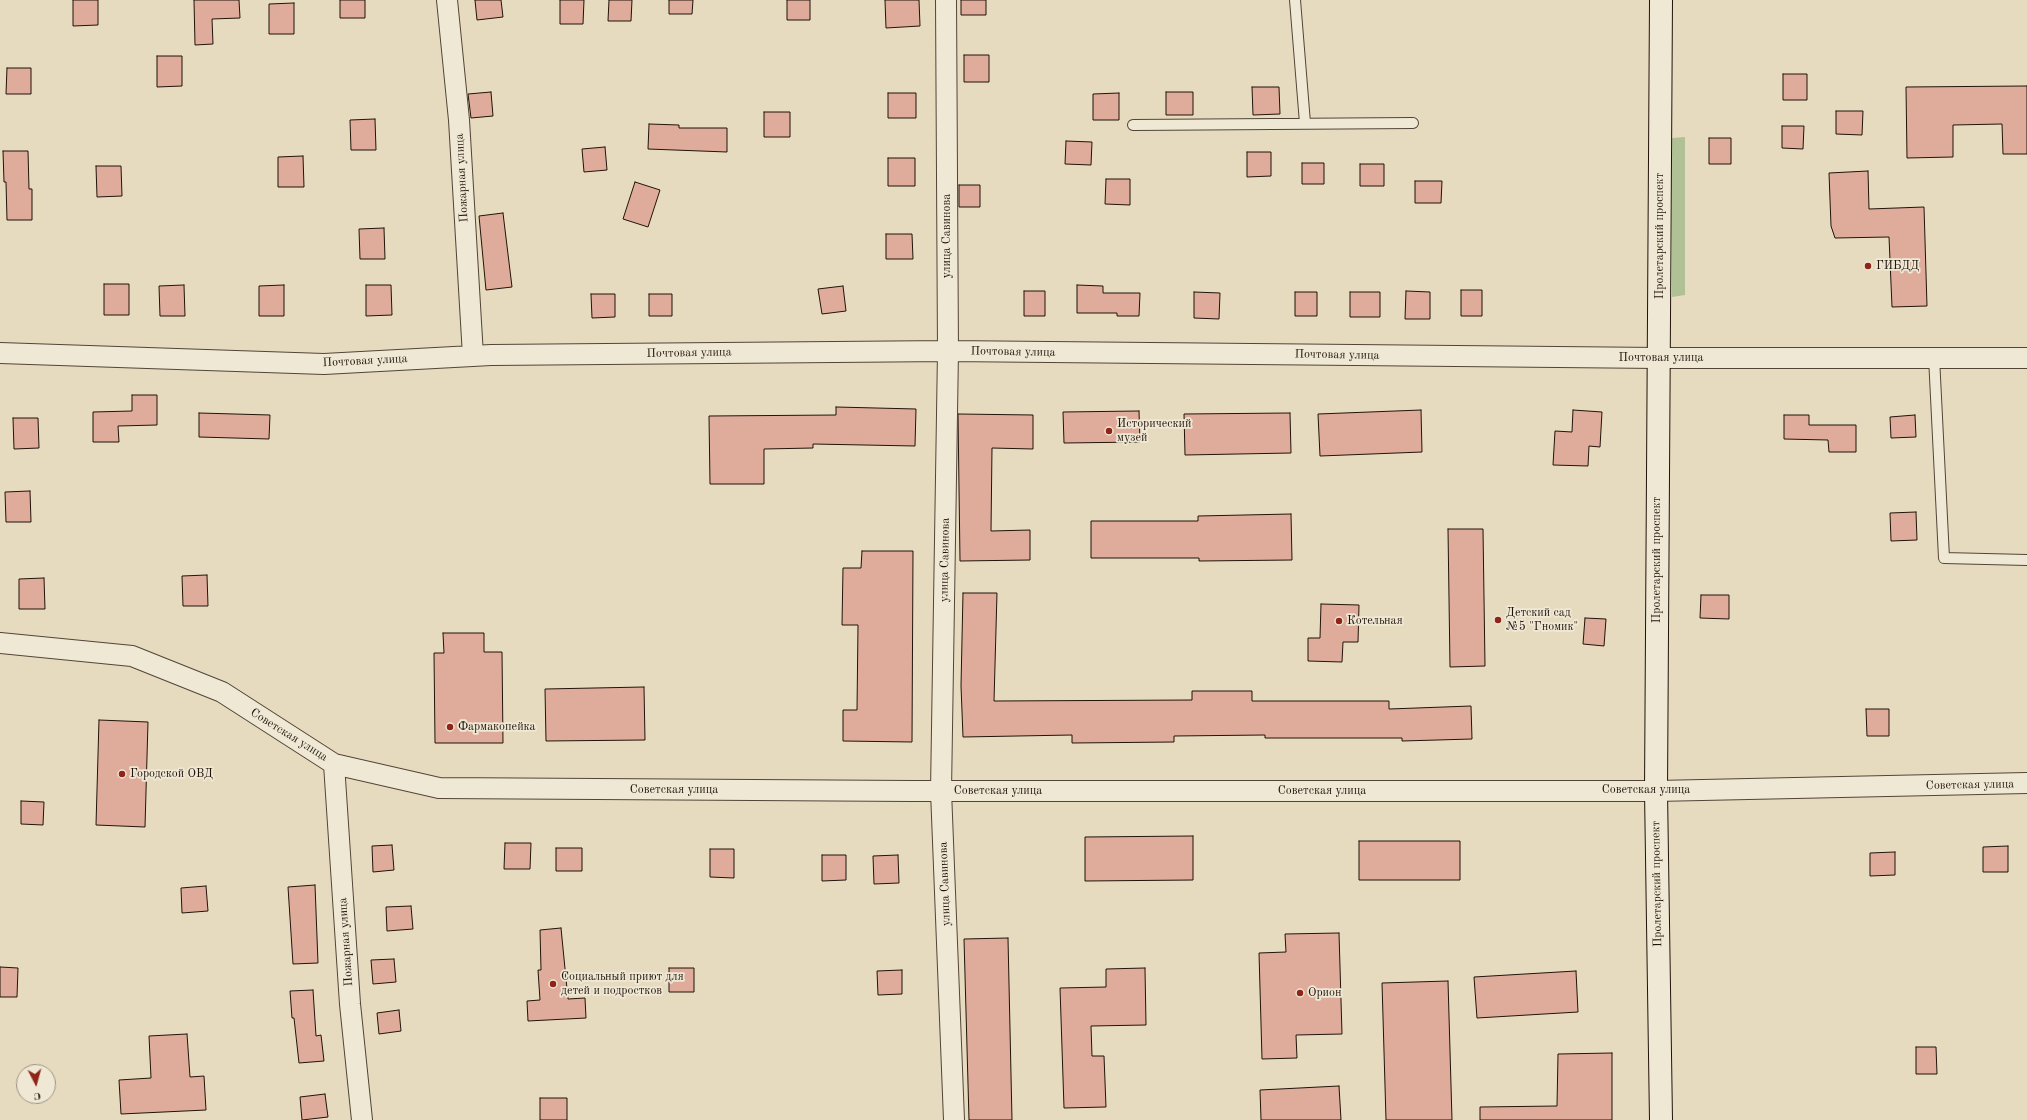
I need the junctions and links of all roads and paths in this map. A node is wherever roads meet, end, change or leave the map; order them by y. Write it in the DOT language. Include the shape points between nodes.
graph roads {
  1 [pos="447,0"];
  2 [pos="946,0"];
  3 [pos="1295,0"];
  4 [pos="1661,0"];
  5 [pos="1305,123"];
  6 [pos="1413,123"];
  7 [pos="1133,125"];
  8 [pos="948,351"];
  9 [pos="0,353"];
  10 [pos="473,356"];
  11 [pos="1934,357"];
  12 [pos="1659,358"];
  13 [pos="2027,358"];
  14 [pos="2027,560"];
  15 [pos="0,643"];
  16 [pos="334,764"];
  17 [pos="2027,783"];
  18 [pos="941,791"];
  19 [pos="1656,791"];
  20 [pos="362,1120"];
  21 [pos="954,1120"];
  22 [pos="1661,1120"];
  1 -- 10 [label="street, Пожарная улица" via="459,120"];
  2 -- 8 [label="street, улица Савинова"];
  3 -- 5 [label="lane"];
  4 -- 12 [label="street, Пролетарский проспект"];
  5 -- 6 [label="lane"];
  5 -- 7 [label="lane"];
  8 -- 10 [label="street, Почтовая улица"];
  8 -- 12 [label="street, Почтовая улица"];
  8 -- 18 [label="street, улица Савинова"];
  9 -- 10 [label="street, Почтовая улица" via="324,364"];
  11 -- 12 [label="street, Почтовая улица"];
  11 -- 13 [label="street, Почтовая улица"];
  11 -- 14 [label="lane" via="1944,558"];
  12 -- 19 [label="street, Пролетарский проспект"];
  15 -- 16 [label="street, Советская улица" via="132,656 222,692"];
  16 -- 18 [label="street, Советская улица" via="439,788"];
  16 -- 20 [label="street, Пожарная улица" via="350,1004"];
  17 -- 19 [label="street, Советская улица"];
  18 -- 19 [label="street, Советская улица"];
  18 -- 21 [label="street, улица Савинова"];
  19 -- 22 [label="street, Пролетарский проспект"];
}
